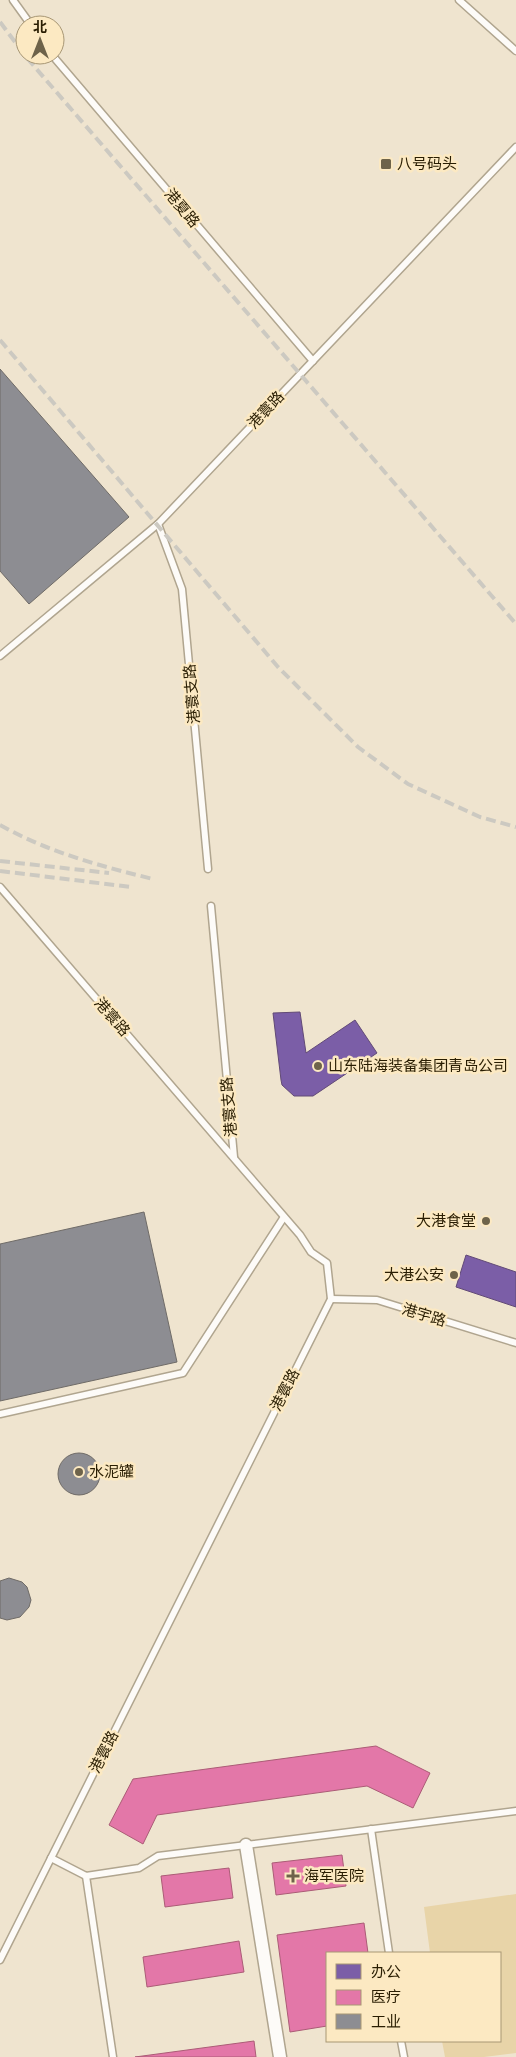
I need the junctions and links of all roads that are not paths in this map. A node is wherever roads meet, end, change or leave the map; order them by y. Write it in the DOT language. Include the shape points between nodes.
graph roads {
  1 [pos="13,0"];
  2 [pos="459,0"];
  3 [pos="24,15"];
  4 [pos="516,51"];
  5 [pos="61,65"];
  6 [pos="516,147"];
  7 [pos="313,361"];
  8 [pos="158,524"];
  9 [pos="0,656"];
  10 [pos="208,869"];
  11 [pos="0,887"];
  12 [pos="211,906"];
  13 [pos="234,1158"];
  14 [pos="284,1217"];
  15 [pos="331,1299"];
  16 [pos="516,1343"];
  17 [pos="0,1414"];
  18 [pos="516,1811"];
  19 [pos="371,1829"];
  20 [pos="246,1845"];
  21 [pos="51,1858"];
  22 [pos="86,1876"];
  23 [pos="389,1952"];
  24 [pos="0,1960"];
  25 [pos="402,2042"];
  26 [pos="113,2057"];
  27 [pos="280,2057"];
  28 [pos="404,2057"];
  1 -- 3 [label="lane"];
  2 -- 4 [label="lane"];
  5 -- 7 [label="lane, 港夏路"];
  6 -- 7 [label="lane, 港寰路"];
  7 -- 8 [label="lane, 港寰路"];
  8 -- 9 [label="lane, 港寰路"];
  8 -- 10 [label="lane, 港寰支路" via="182,589"];
  11 -- 13 [label="lane, 港寰路"];
  12 -- 13 [label="lane, 港寰支路"];
  13 -- 14 [label="lane, 港寰路"];
  14 -- 15 [label="lane, 港寰路" via="311,1252 326,1264"];
  14 -- 17 [label="lane" via="182,1373"];
  15 -- 16 [label="lane, 港宇路" via="377,1300"];
  15 -- 21 [label="lane, 港寰路"];
  18 -- 19 [label="lane"];
  19 -- 20 [label="lane"];
  19 -- 23 [label="lane"];
  20 -- 22 [label="lane" via="158,1856 140,1868"];
  20 -- 27 [label="street"];
  21 -- 22 [label="lane"];
  21 -- 24 [label="lane, 港寰路"];
  22 -- 26 [label="lane"];
  25 -- 28 [label="lane"];
}
